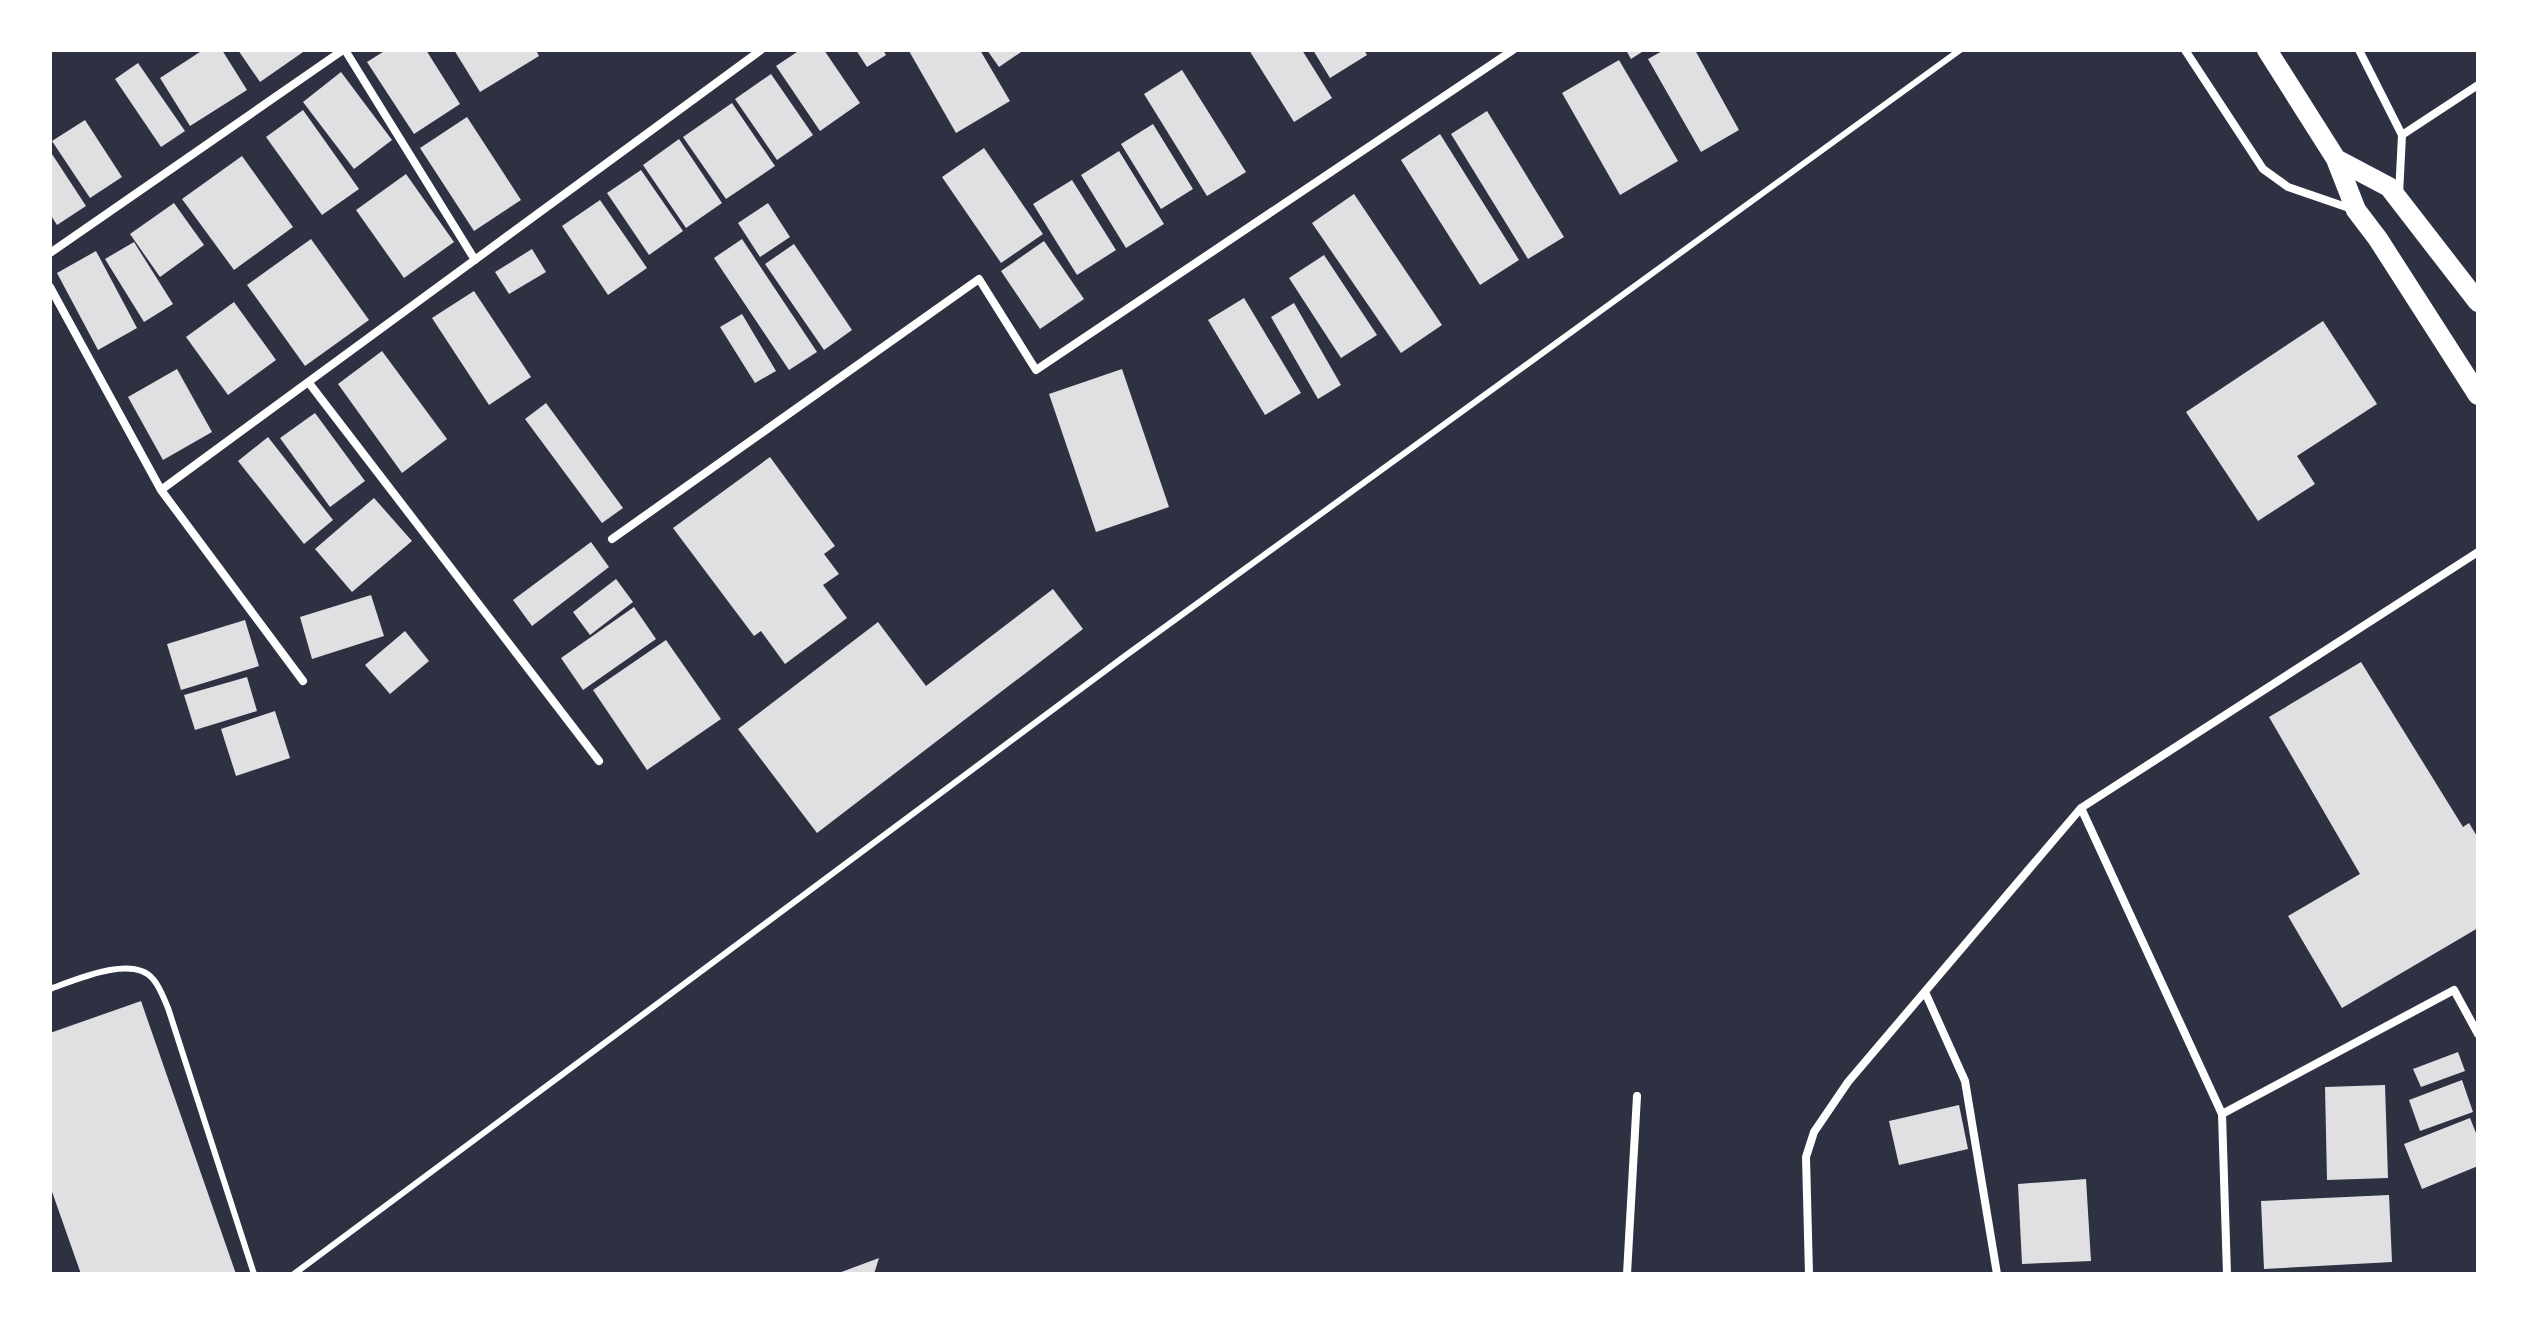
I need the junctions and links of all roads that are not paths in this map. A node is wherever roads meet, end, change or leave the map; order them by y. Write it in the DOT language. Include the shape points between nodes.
graph roads {
  1 [pos="344,50"];
  2 [pos="761,50"];
  3 [pos="1513,50"];
  4 [pos="1960,50"];
  5 [pos="2185,50"];
  6 [pos="2267,50"];
  7 [pos="2359,50"];
  8 [pos="2478,85"];
  9 [pos="2402,135"];
  10 [pos="2332,152"];
  11 [pos="2399,199"];
  12 [pos="2356,210"];
  13 [pos="50,253"];
  14 [pos="475,260"];
  15 [pos="50,287"];
  16 [pos="2478,302"];
  17 [pos="309,383"];
  18 [pos="2478,395"];
  19 [pos="161,490"];
  20 [pos="612,539"];
  21 [pos="2478,552"];
  22 [pos="303,681"];
  23 [pos="599,761"];
  24 [pos="2081,808"];
  25 [pos="50,989"];
  26 [pos="1925,992"];
  27 [pos="2478,1034"];
  28 [pos="1637,1096"];
  29 [pos="2222,1114"];
  30 [pos="254,1274"];
  31 [pos="294,1274"];
  32 [pos="1627,1274"];
  33 [pos="1809,1274"];
  34 [pos="1997,1274"];
  35 [pos="2227,1274"];
  1 -- 13 [label="street"];
  1 -- 14 [label="street"];
  2 -- 14 [label="street"];
  3 -- 20 [label="street" via="1036,370 979,279"];
  4 -- 31 [label="lane" via="1125,656"];
  5 -- 12 [label="street" via="2263,169 2288,187"];
  6 -- 10 [label="main road"];
  7 -- 9 [label="street"];
  8 -- 9 [label="street"];
  9 -- 11 [label="street"];
  10 -- 11 [label="main road" via="2389,187"];
  10 -- 12 [label="main road"];
  11 -- 16 [label="main road"];
  12 -- 18 [label="main road"];
  14 -- 17 [label="street"];
  15 -- 19 [label="street"];
  17 -- 19 [label="street"];
  17 -- 23 [label="street"];
  19 -- 22 [label="street"];
  21 -- 24 [label="street"];
  24 -- 26 [label="street"];
  24 -- 29 [label="street"];
  25 -- 30 [label="lane" via="130,968 152,977 168,1008"];
  26 -- 33 [label="street" via="1848,1082 1814,1132 1806,1157"];
  26 -- 34 [label="street" via="1965,1081"];
  27 -- 29 [label="street" via="2454,990"];
  28 -- 32 [label="street"];
  29 -- 35 [label="street"];
}
